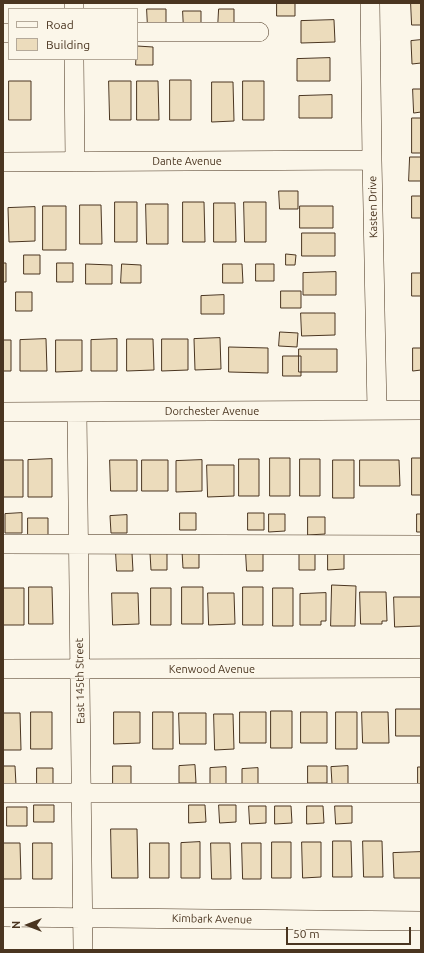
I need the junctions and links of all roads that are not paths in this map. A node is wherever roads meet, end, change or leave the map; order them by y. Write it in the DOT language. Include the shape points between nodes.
graph roads {
  1 [pos="370,3"];
  2 [pos="138,32"];
  3 [pos="260,32"];
  4 [pos="74,60"];
  5 [pos="372,160"];
  6 [pos="3,162"];
  7 [pos="75,162"];
  8 [pos="377,410"];
  9 [pos="421,410"];
  10 [pos="3,412"];
  11 [pos="76,412"];
  12 [pos="3,544"];
  13 [pos="78,544"];
  14 [pos="421,545"];
  15 [pos="421,668"];
  16 [pos="3,669"];
  17 [pos="79,669"];
  18 [pos="3,793"];
  19 [pos="81,793"];
  20 [pos="421,793"];
  21 [pos="3,917"];
  22 [pos="82,917"];
  23 [pos="421,921"];
  24 [pos="82,950"];
  1 -- 5 [label="street, Kasten Drive"];
  2 -- 3 [label="street"];
  4 -- 7 [label="street"];
  5 -- 7 [label="street, Dante Avenue"];
  5 -- 8 [label="street, Kasten Drive"];
  6 -- 7 [label="street, Dante Avenue"];
  8 -- 9 [label="street, Dorchester Avenue"];
  8 -- 11 [label="street, Dorchester Avenue"];
  10 -- 11 [label="street, Dorchester Avenue"];
  11 -- 13 [label="street, East 145th Street"];
  12 -- 13 [label="street"];
  13 -- 14 [label="street"];
  13 -- 17 [label="street, East 145th Street"];
  15 -- 17 [label="street, Kenwood Avenue"];
  16 -- 17 [label="street, Kenwood Avenue"];
  17 -- 19 [label="street, East 145th Street"];
  18 -- 19 [label="street"];
  19 -- 20 [label="street"];
  19 -- 22 [label="street, East 145th Street"];
  21 -- 22 [label="street, Kimbark Avenue"];
  22 -- 23 [label="street, Kimbark Avenue"];
  22 -- 24 [label="street, East 145th Street"];
}
